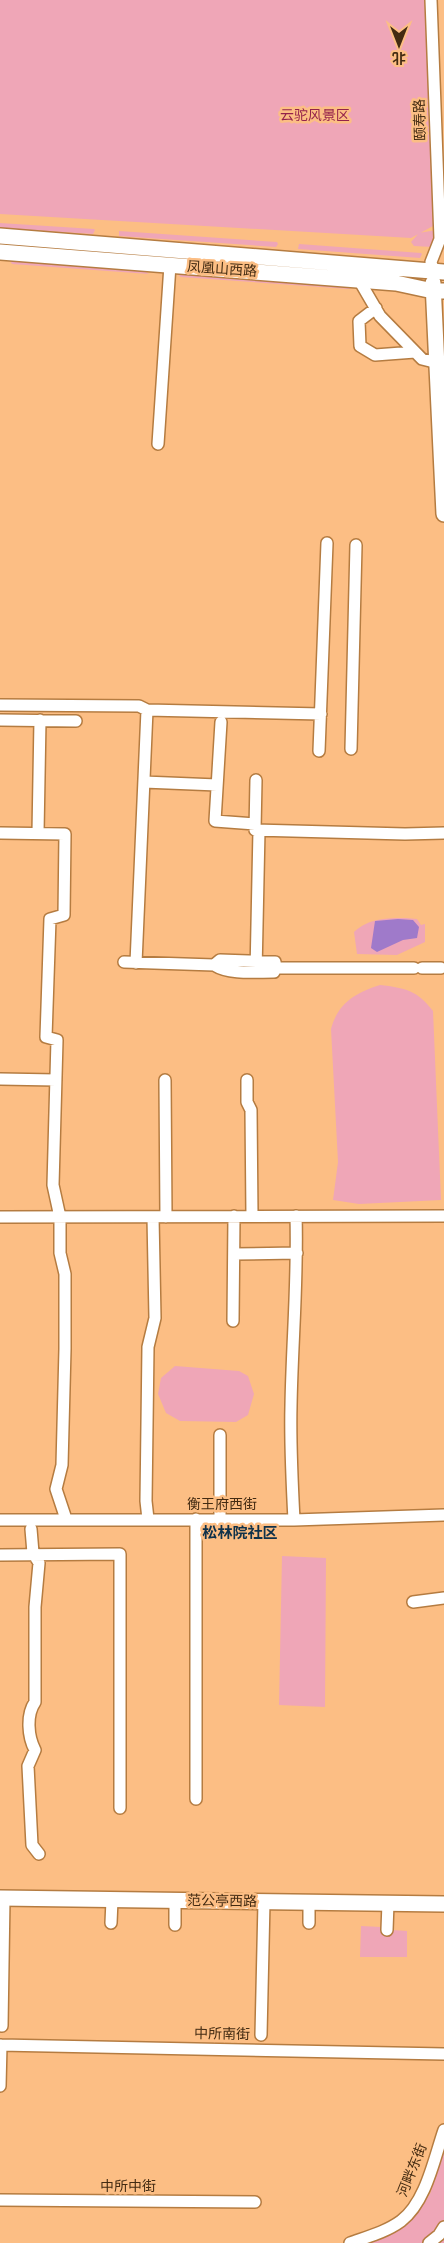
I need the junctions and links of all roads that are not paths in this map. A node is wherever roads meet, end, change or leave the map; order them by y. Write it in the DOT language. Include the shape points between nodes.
graph roads {
  1 [pos="432,0"];
  2 [pos="0,236"];
  3 [pos="442,244"];
  4 [pos="0,252"];
  5 [pos="170,265"];
  6 [pos="439,272"];
  7 [pos="359,280"];
  8 [pos="439,292"];
  9 [pos="376,308"];
  10 [pos="415,352"];
  11 [pos="438,363"];
  12 [pos="158,444"];
  13 [pos="444,514"];
  14 [pos="327,543"];
  15 [pos="356,545"];
  16 [pos="0,705"];
  17 [pos="147,710"];
  18 [pos="321,714"];
  19 [pos="0,720"];
  20 [pos="40,720"];
  21 [pos="76,721"];
  22 [pos="221,722"];
  23 [pos="351,749"];
  24 [pos="319,751"];
  25 [pos="256,780"];
  26 [pos="144,782"];
  27 [pos="217,785"];
  28 [pos="257,827"];
  29 [pos="0,833"];
  30 [pos="38,833"];
  31 [pos="444,833"];
  32 [pos="124,962"];
  33 [pos="136,963"];
  34 [pos="256,967"];
  35 [pos="441,968"];
  36 [pos="0,1079"];
  37 [pos="56,1080"];
  38 [pos="165,1080"];
  39 [pos="247,1080"];
  40 [pos="234,1216"];
  41 [pos="252,1216"];
  42 [pos="296,1216"];
  43 [pos="444,1216"];
  44 [pos="0,1217"];
  45 [pos="60,1217"];
  46 [pos="153,1217"];
  47 [pos="166,1217"];
  48 [pos="297,1253"];
  49 [pos="234,1254"];
  50 [pos="233,1321"];
  51 [pos="220,1435"];
  52 [pos="444,1515"];
  53 [pos="66,1519"];
  54 [pos="148,1519"];
  55 [pos="196,1519"];
  56 [pos="220,1519"];
  57 [pos="0,1520"];
  58 [pos="294,1520"];
  59 [pos="31,1529"];
  60 [pos="33,1553"];
  61 [pos="0,1555"];
  62 [pos="444,1598"];
  63 [pos="413,1602"];
  64 [pos="196,1799"];
  65 [pos="120,1808"];
  66 [pos="39,1854"];
  67 [pos="444,1896"];
  68 [pos="1,1897"];
  69 [pos="112,1900"];
  70 [pos="175,1900"];
  71 [pos="260,1902"];
  72 [pos="309,1902"];
  73 [pos="388,1903"];
  74 [pos="444,1904"];
  75 [pos="111,1923"];
  76 [pos="309,1923"];
  77 [pos="175,1925"];
  78 [pos="388,1930"];
  79 [pos="255,1940"];
  80 [pos="2,2026"];
  81 [pos="261,2035"];
  82 [pos="0,2046"];
  83 [pos="444,2054"];
  84 [pos="0,2086"];
  85 [pos="444,2130"];
  86 [pos="0,2200"];
  87 [pos="255,2202"];
  88 [pos="444,2227"];
  89 [pos="350,2243"];
  90 [pos="429,2243"];
  1 -- 3 [label="street, 颐寿路"];
  2 -- 6 [label="main road, 凤凰山西路"];
  3 -- 6 [label="street" via="431,262"];
  4 -- 5 [label="main road, 凤凰山西路"];
  5 -- 7 [label="main road, 凤凰山西路"];
  5 -- 12 [label="street"];
  6 -- 8 [label="main road"];
  7 -- 8 [label="main road, 凤凰山西路" via="396,282"];
  7 -- 9 [label="street"];
  8 -- 11 [label="main road"];
  9 -- 10 [label="street"];
  9 -- 10 [label="street" via="359,321 360,346 375,355"];
  10 -- 11 [label="street" via="422,359"];
  11 -- 13 [label="main road"];
  14 -- 18 [label="street"];
  15 -- 23 [label="street"];
  16 -- 17 [label="street" via="139,706"];
  17 -- 18 [label="street"];
  17 -- 26 [label="street"];
  18 -- 24 [label="street"];
  19 -- 20 [label="street"];
  20 -- 21 [label="street"];
  20 -- 30 [label="street"];
  22 -- 27 [label="street"];
  25 -- 28 [label="street"];
  26 -- 27 [label="street"];
  26 -- 33 [label="street"];
  27 -- 28 [label="street" via="215,821"];
  28 -- 31 [label="street"];
  28 -- 34 [label="street"];
  29 -- 30 [label="street"];
  30 -- 37 [label="street" via="65,834 64,915 50,919 46,1037 57,1040"];
  32 -- 33 [label="street"];
  33 -- 34 [label="street" via="214,965 222,970"];
  34 -- 35 [label="street" via="274,972 276,968"];
  36 -- 37 [label="street"];
  37 -- 45 [label="street" via="53,1185"];
  38 -- 47 [label="street"];
  39 -- 41 [label="street" via="247,1102 251,1110"];
  40 -- 41 [label="street"];
  40 -- 47 [label="street"];
  40 -- 49 [label="street"];
  41 -- 42 [label="street"];
  42 -- 43 [label="street"];
  42 -- 48 [label="street"];
  44 -- 45 [label="street"];
  45 -- 46 [label="street"];
  45 -- 53 [label="street" via="60,1253 65,1274 65,1349 62,1465 56,1489"];
  46 -- 47 [label="street"];
  46 -- 54 [label="street" via="155,1318 148,1347"];
  48 -- 49 [label="street"];
  48 -- 58 [label="street" via="291,1406"];
  49 -- 50 [label="street"];
  51 -- 56 [label="street"];
  52 -- 58 [label="street, 衡王府西街"];
  53 -- 54 [label="street, 衡王府西街"];
  53 -- 57 [label="street, 衡王府西街"];
  54 -- 55 [label="street, 衡王府西街"];
  55 -- 56 [label="street, 衡王府西街"];
  55 -- 64 [label="street"];
  56 -- 58 [label="street, 衡王府西街"];
  59 -- 60 [label="street"];
  60 -- 61 [label="street"];
  60 -- 65 [label="street" via="120,1554"];
  60 -- 66 [label="street" via="39,1563 34,1607 35,1702 30,1709 29,1740 35,1750 28,1766 32,1845"];
  62 -- 63 [label="street"];
  67 -- 68 [label="main road, 范公亭西路"];
  68 -- 69 [label="main road, 范公亭西路"];
  68 -- 80 [label="street"];
  69 -- 70 [label="main road, 范公亭西路"];
  69 -- 75 [label="street"];
  70 -- 71 [label="main road, 范公亭西路"];
  70 -- 77 [label="street"];
  71 -- 72 [label="main road, 范公亭西路"];
  71 -- 79 [label="street"];
  71 -- 81 [label="street"];
  72 -- 73 [label="main road, 范公亭西路"];
  72 -- 76 [label="street"];
  73 -- 74 [label="main road, 范公亭西路"];
  73 -- 78 [label="street"];
  82 -- 83 [label="street, 中所南街"];
  82 -- 84 [label="street"];
  85 -- 89 [label="street, 河畔东街" via="422,2189 409,2213 391,2227"];
  86 -- 87 [label="street, 中所中街"];
  88 -- 90 [label="street"];
}
